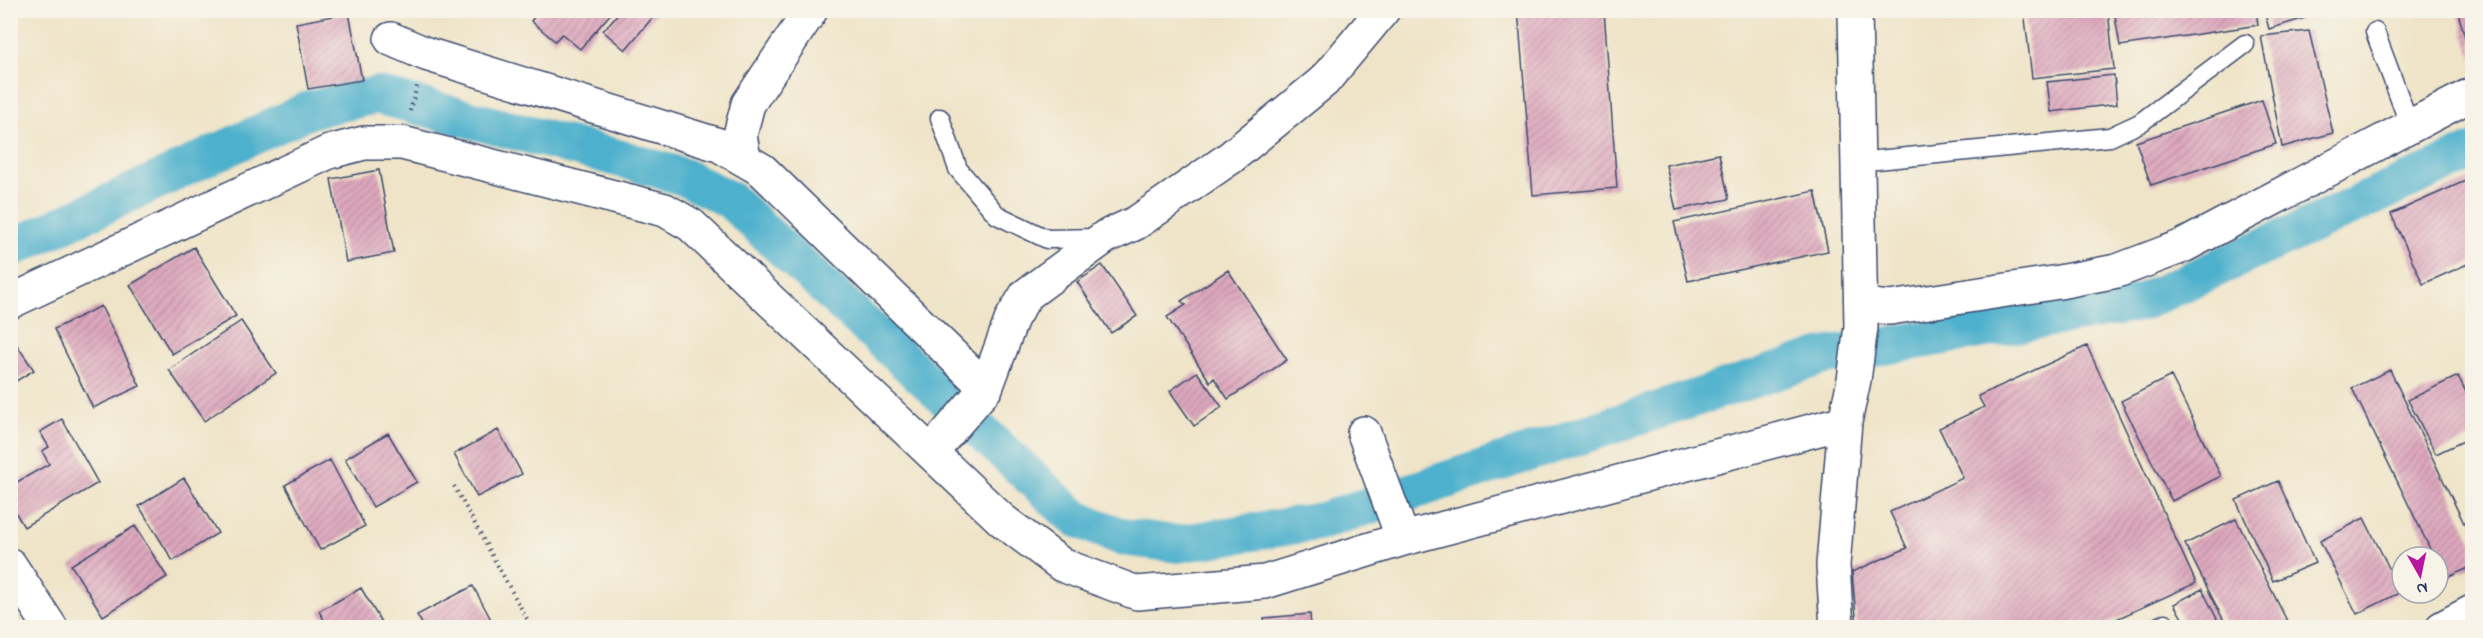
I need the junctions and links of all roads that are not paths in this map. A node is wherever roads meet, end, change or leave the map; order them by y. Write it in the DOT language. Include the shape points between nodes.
graph roads {
  1 [pos="811,10"];
  2 [pos="1383,10"];
  3 [pos="1855,10"];
  4 [pos="2375,32"];
  5 [pos="391,39"];
  6 [pos="2245,44"];
  7 [pos="2472,94"];
  8 [pos="940,118"];
  9 [pos="2410,126"];
  10 [pos="744,159"];
  11 [pos="1857,162"];
  12 [pos="1105,237"];
  13 [pos="10,302"];
  14 [pos="1861,316"];
  15 [pos="986,388"];
  16 [pos="1845,422"];
  17 [pos="1364,433"];
  18 [pos="931,452"];
  19 [pos="1403,539"];
  20 [pos="10,565"];
  21 [pos="2472,612"];
  22 [pos="51,627"];
  23 [pos="1837,627"];
  24 [pos="2442,627"];
  1 -- 10 [label="street" via="748,104 740,135"];
  2 -- 12 [label="street" via="1324,81 1230,158 1136,223"];
  3 -- 11 [label="street"];
  4 -- 9 [label="lane"];
  5 -- 10 [label="street" via="426,54 719,145"];
  6 -- 11 [label="lane" via="2140,123 2110,137"];
  7 -- 9 [label="street"];
  8 -- 12 [label="lane" via="958,169 997,215 1047,239"];
  9 -- 14 [label="street" via="2183,246 2117,271"];
  10 -- 15 [label="street" via="762,170"];
  11 -- 14 [label="street"];
  12 -- 15 [label="street" via="1026,295 1012,318"];
  13 -- 18 [label="street" via="328,152 363,143 402,143 665,210 691,225"];
  14 -- 16 [label="street"];
  15 -- 18 [label="street"];
  16 -- 19 [label="street"];
  16 -- 23 [label="street" via="1833,565"];
  17 -- 19 [label="street"];
  18 -- 19 [label="street" via="1002,520 1062,565 1137,593 1265,582"];
  20 -- 22 [label="street"];
  21 -- 24 [label="street"];
}
